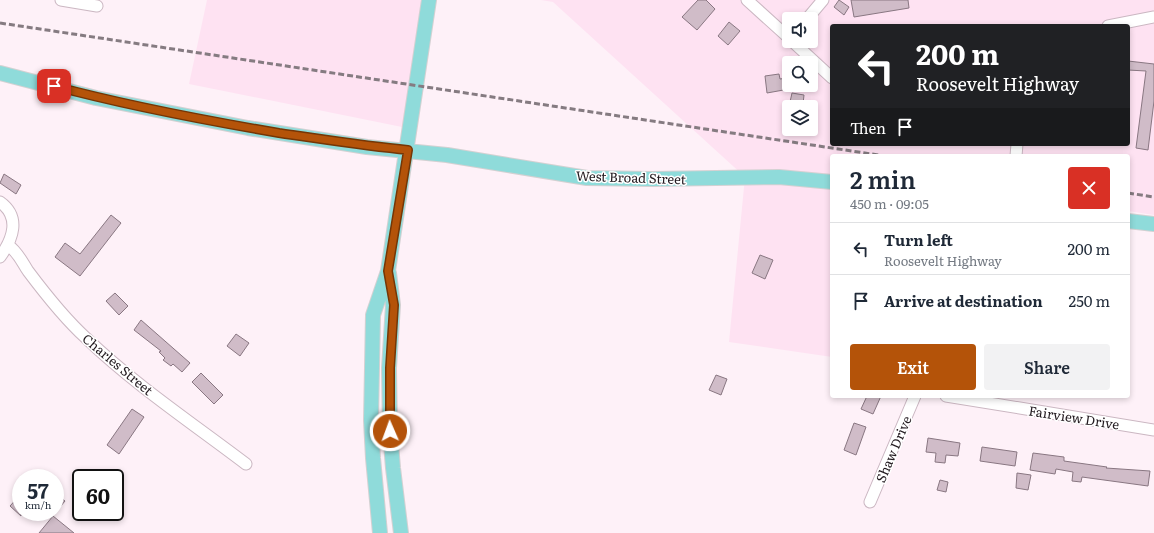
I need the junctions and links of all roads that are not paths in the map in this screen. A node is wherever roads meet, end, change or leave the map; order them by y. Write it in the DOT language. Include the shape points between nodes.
graph roads {
  1 [pos="61,0"];
  2 [pos="429,0"];
  3 [pos="747,0"];
  4 [pos="822,0"];
  5 [pos="97,6"];
  6 [pos="813,12"];
  7 [pos="1154,17"];
  8 [pos="1118,24"];
  9 [pos="782,32"];
  10 [pos="800,48"];
  11 [pos="0,73"];
  12 [pos="830,76"];
  13 [pos="408,150"];
  14 [pos="830,182"];
  15 [pos="0,202"];
  16 [pos="1130,221"];
  17 [pos="1154,224"];
  18 [pos="8,245"];
  19 [pos="0,257"];
  20 [pos="388,271"];
  21 [pos="914,398"];
  22 [pos="958,398"];
  23 [pos="1154,430"];
  24 [pos="246,464"];
  25 [pos="870,502"];
  26 [pos="380,533"];
  27 [pos="401,533"];
  1 -- 5 [label="street"];
  2 -- 13 [label="main road"];
  3 -- 9 [label="street"];
  4 -- 6 [label="street"];
  7 -- 8 [label="street"];
  10 -- 12 [label="street"];
  11 -- 13 [label="main road, West Broad Street" via="96,98 164,112 367,147"];
  13 -- 14 [label="main road, West Broad Street" via="587,178 779,177"];
  13 -- 20 [label="main road"];
  15 -- 18 [label="street" via="13,219 13,232"];
  16 -- 17 [label="main road"];
  18 -- 19 [label="street"];
  18 -- 24 [label="street, Charles Street" via="63,316 85,338 120,368"];
  20 -- 26 [label="main road" via="373,315 371,348 373,458"];
  20 -- 27 [label="main road" via="394,305 390,431"];
  21 -- 25 [label="street, Shaw Drive"];
  22 -- 23 [label="street, Fairview Drive"];
}
